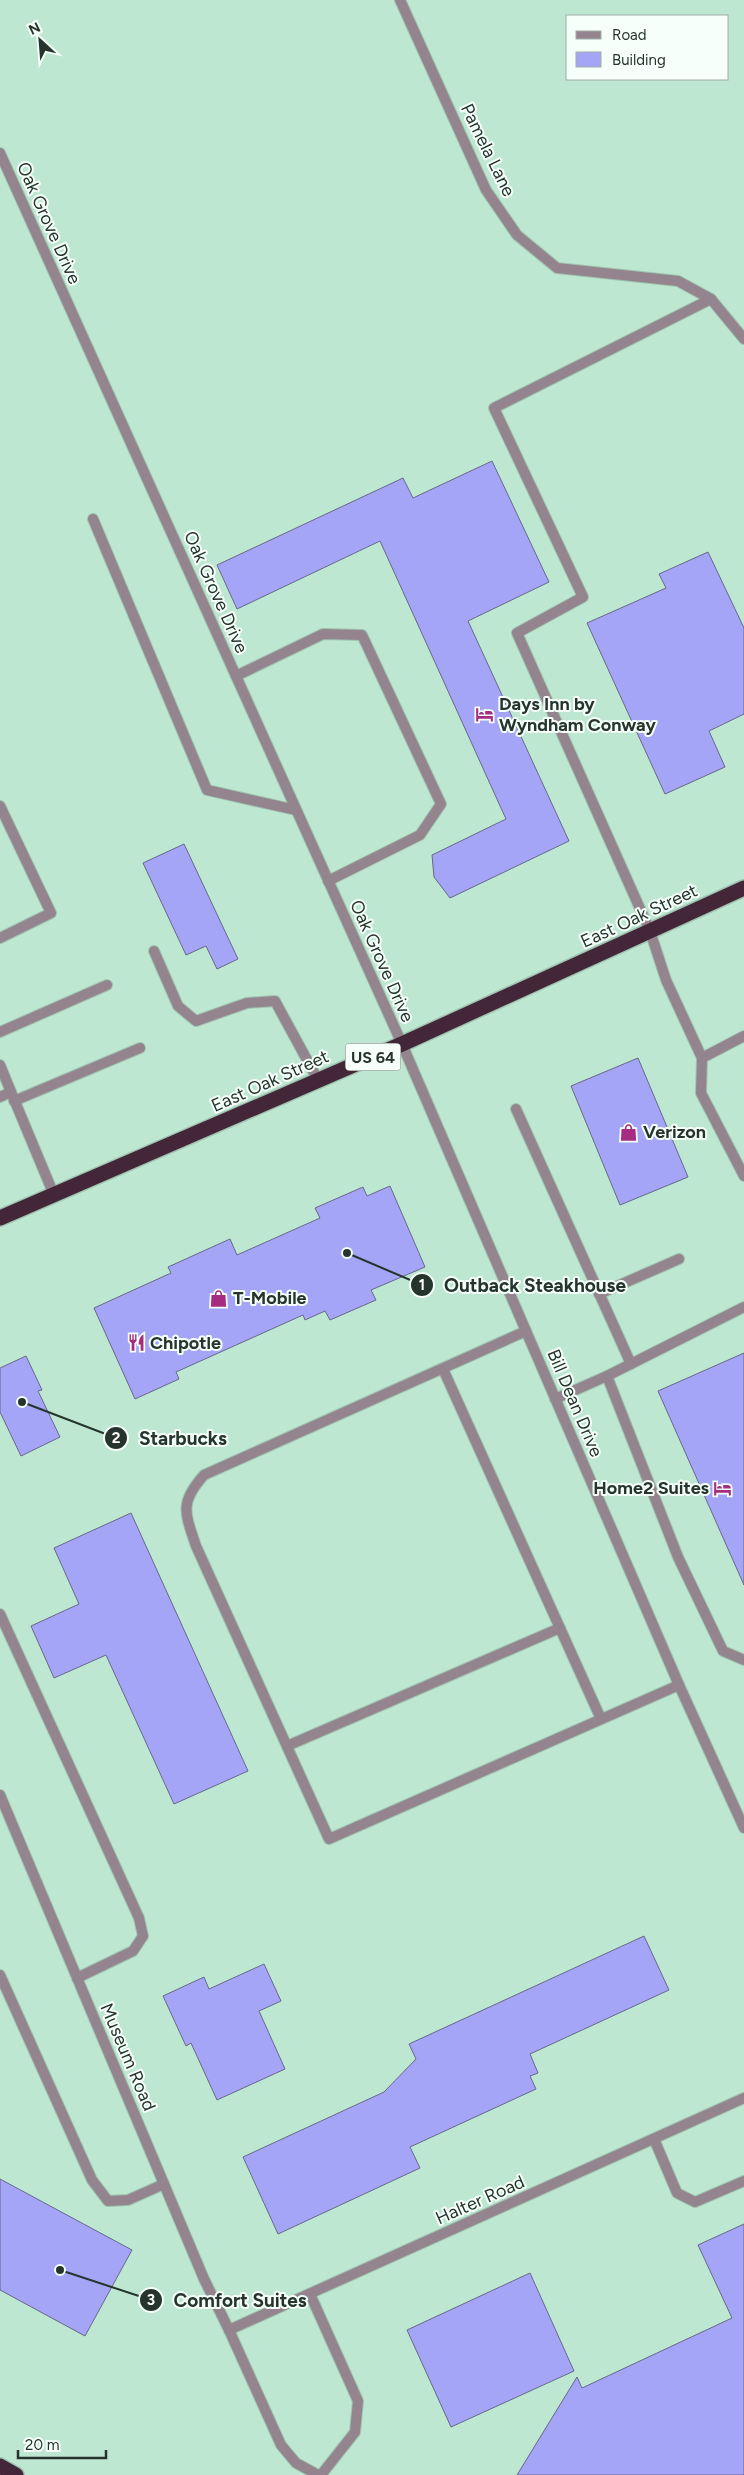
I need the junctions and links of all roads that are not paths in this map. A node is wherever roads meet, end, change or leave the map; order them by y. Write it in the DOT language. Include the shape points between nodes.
graph roads {
  1 [pos="400,0"];
  2 [pos="0,153"];
  3 [pos="711,299"];
  4 [pos="744,339"];
  5 [pos="93,519"];
  6 [pos="236,676"];
  7 [pos="0,806"];
  8 [pos="296,810"];
  9 [pos="328,881"];
  10 [pos="744,888"];
  11 [pos="650,931"];
  12 [pos="0,938"];
  13 [pos="154,951"];
  14 [pos="107,985"];
  15 [pos="0,1032"];
  16 [pos="744,1036"];
  17 [pos="402,1044"];
  18 [pos="140,1048"];
  19 [pos="702,1058"];
  20 [pos="0,1065"];
  21 [pos="318,1080"];
  22 [pos="13,1096"];
  23 [pos="0,1097"];
  24 [pos="516,1109"];
  25 [pos="744,1176"];
  26 [pos="54,1195"];
  27 [pos="0,1218"];
  28 [pos="679,1259"];
  29 [pos="599,1294"];
  30 [pos="744,1306"];
  31 [pos="526,1332"];
  32 [pos="631,1364"];
  33 [pos="443,1369"];
  34 [pos="607,1376"];
  35 [pos="555,1399"];
  36 [pos="0,1614"];
  37 [pos="560,1628"];
  38 [pos="744,1660"];
  39 [pos="679,1685"];
  40 [pos="601,1719"];
  41 [pos="287,1746"];
  42 [pos="0,1795"];
  43 [pos="744,1828"];
  44 [pos="0,1975"];
  45 [pos="77,1978"];
  46 [pos="744,2098"];
  47 [pos="654,2139"];
  48 [pos="744,2181"];
  49 [pos="164,2184"];
  50 [pos="310,2294"];
  51 [pos="229,2330"];
  52 [pos="0,2466"];
  53 [pos="16,2475"];
  54 [pos="319,2475"];
  1 -- 3 [label="street, Pamela Lane" via="486,190 517,236 557,268 678,281"];
  2 -- 6 [label="street, Oak Grove Drive"];
  3 -- 4 [label="street, Pamela Lane"];
  3 -- 11 [label="street" via="494,408 583,597 517,633"];
  5 -- 8 [label="street" via="207,790"];
  6 -- 8 [label="street, Oak Grove Drive"];
  6 -- 9 [label="street" via="324,634 362,635 441,804 420,835"];
  7 -- 12 [label="street" via="51,913"];
  8 -- 9 [label="street, Oak Grove Drive"];
  9 -- 17 [label="street, Oak Grove Drive"];
  10 -- 11 [label="highway, East Oak Street / US 64"];
  11 -- 17 [label="highway, East Oak Street / US 64"];
  11 -- 19 [label="street" via="666,980"];
  13 -- 21 [label="street" via="178,1006 196,1021 247,1003 275,1001"];
  14 -- 15 [label="street"];
  16 -- 19 [label="street"];
  17 -- 21 [label="highway, East Oak Street / US 64"];
  17 -- 31 [label="street, Bill Dean Drive"];
  18 -- 22 [label="street"];
  19 -- 25 [label="street" via="701,1093"];
  20 -- 22 [label="street"];
  21 -- 26 [label="highway, East Oak Street / US 64"];
  22 -- 23 [label="street"];
  22 -- 26 [label="street"];
  24 -- 29 [label="street"];
  26 -- 27 [label="highway, East Oak Street / US 64"];
  28 -- 29 [label="street"];
  29 -- 32 [label="street"];
  30 -- 32 [label="street"];
  31 -- 33 [label="street"];
  31 -- 35 [label="street, Bill Dean Drive"];
  32 -- 34 [label="street"];
  33 -- 37 [label="street"];
  33 -- 41 [label="street" via="204,1475 191,1490 185,1512 196,1546"];
  34 -- 35 [label="street"];
  34 -- 38 [label="street" via="678,1556 724,1651"];
  35 -- 39 [label="street, Bill Dean Drive"];
  36 -- 45 [label="street" via="139,1918 143,1936 133,1951"];
  37 -- 40 [label="street"];
  37 -- 41 [label="street"];
  39 -- 40 [label="street"];
  39 -- 43 [label="street, Bill Dean Drive"];
  40 -- 41 [label="street" via="329,1839"];
  42 -- 45 [label="street, Museum Road"];
  44 -- 49 [label="street" via="92,2180 108,2201 128,2200"];
  45 -- 49 [label="street, Museum Road"];
  46 -- 47 [label="street, Halter Road"];
  47 -- 48 [label="street" via="677,2193 695,2202"];
  47 -- 50 [label="street, Halter Road"];
  49 -- 51 [label="street, Museum Road"];
  50 -- 51 [label="street, Halter Road"];
  50 -- 54 [label="street" via="358,2401 355,2432"];
  51 -- 54 [label="street, Museum Road" via="281,2446 296,2462"];
  52 -- 53 [label="highway"];
}
